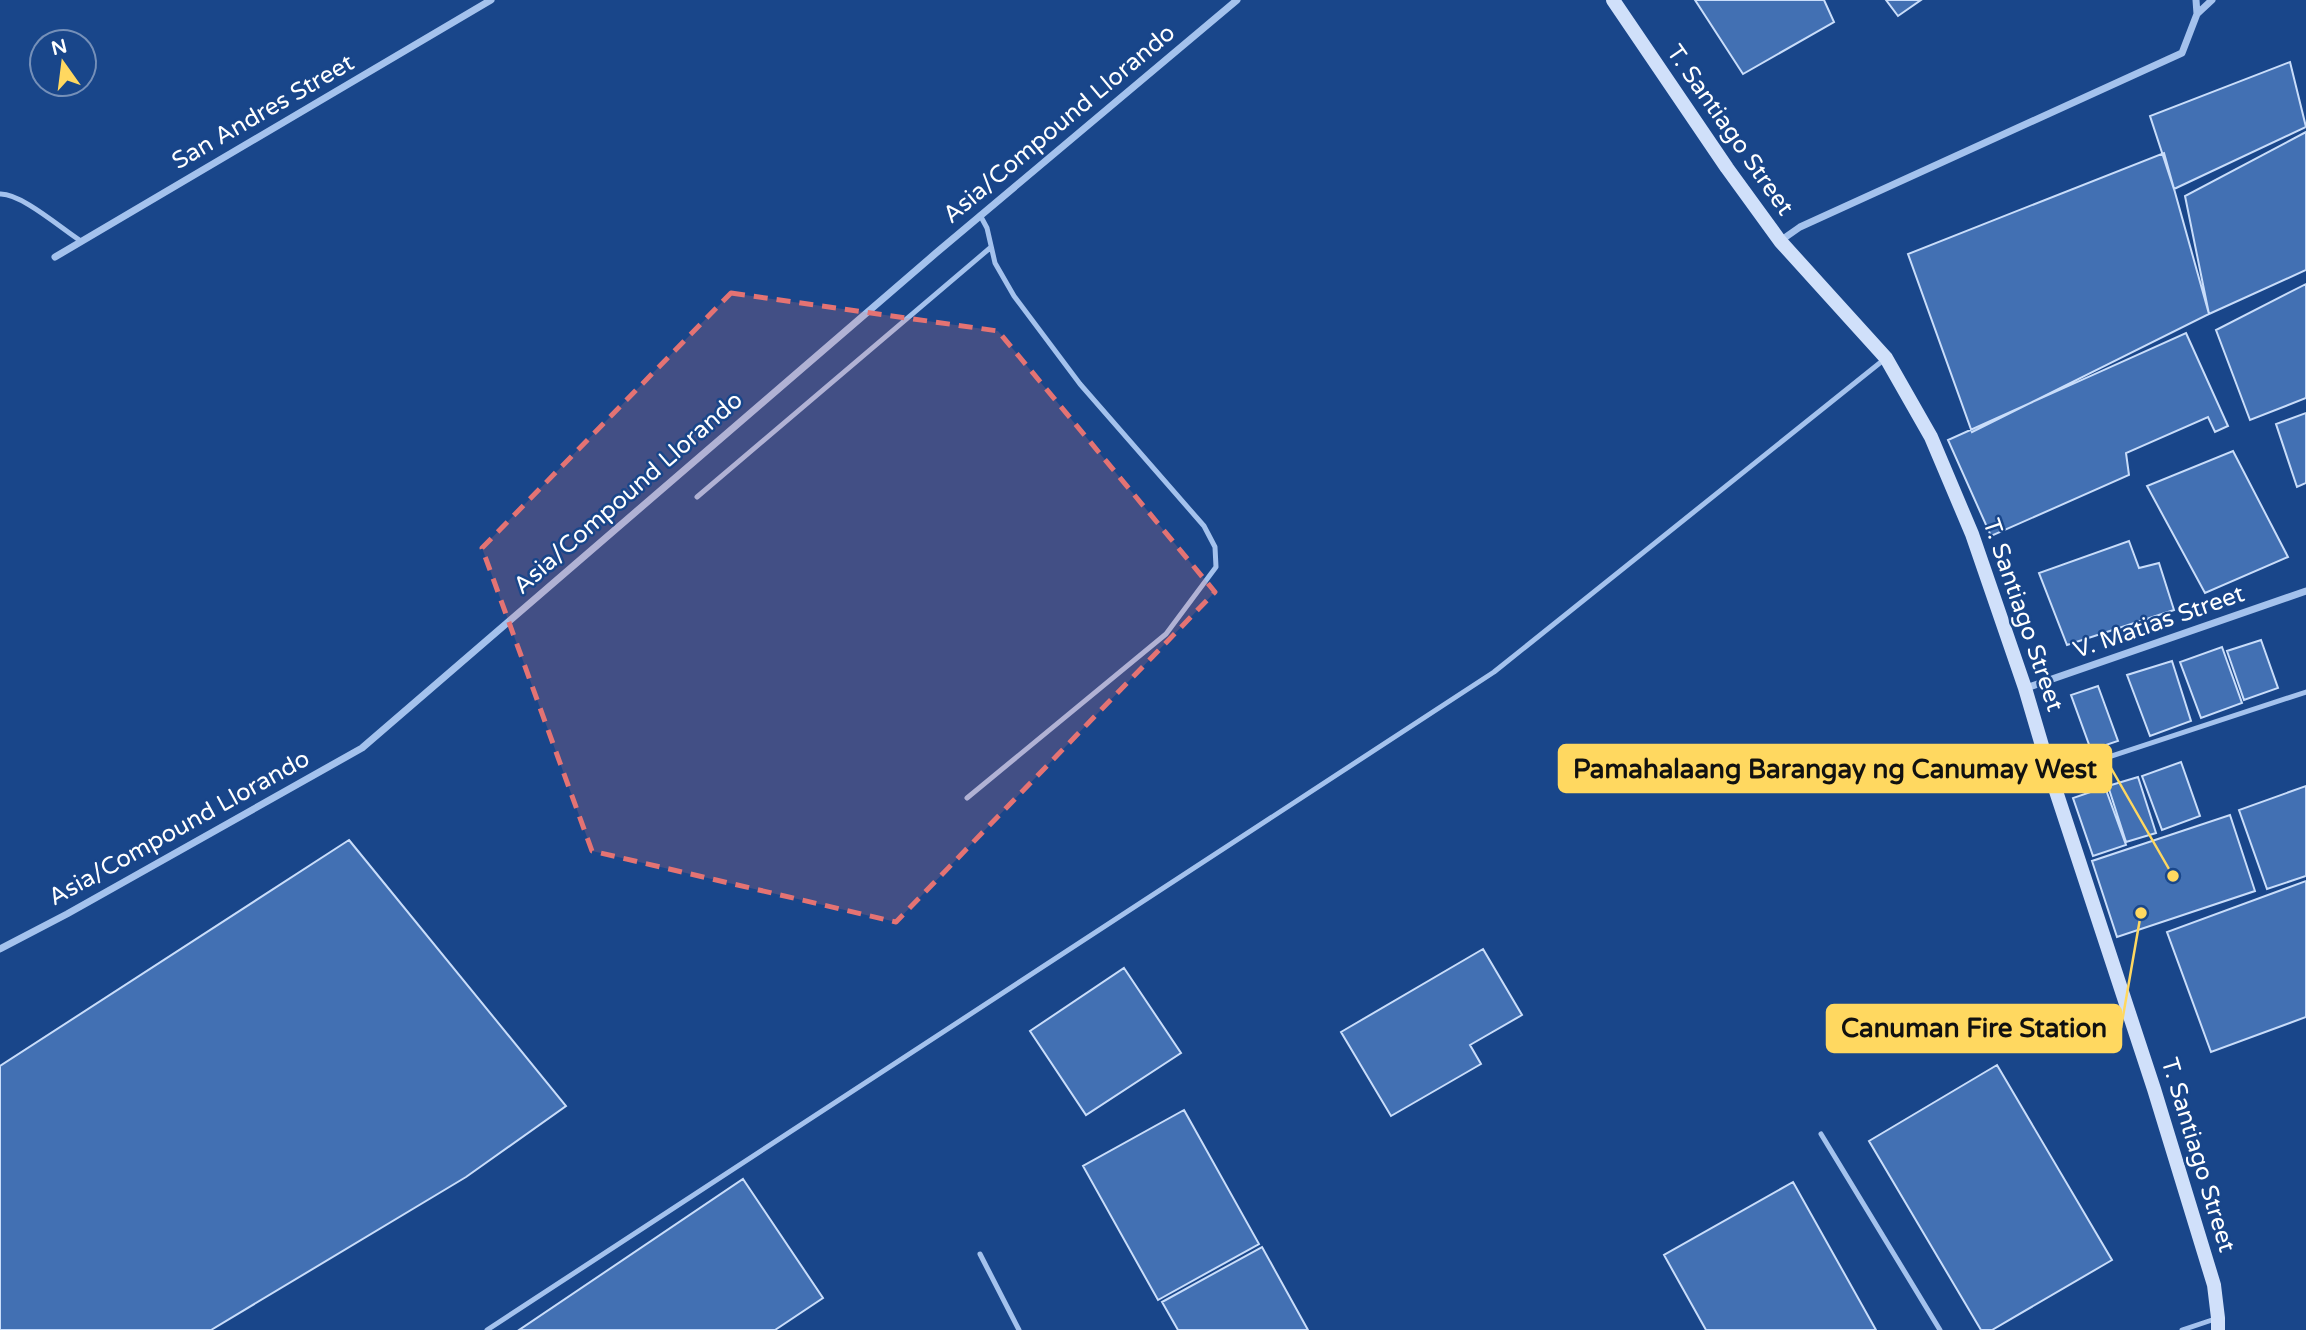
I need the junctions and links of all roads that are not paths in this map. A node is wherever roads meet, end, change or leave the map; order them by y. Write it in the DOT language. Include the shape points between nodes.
graph roads {
  1 [pos="491,0"];
  2 [pos="1237,0"];
  3 [pos="1613,0"];
  4 [pos="2196,0"];
  5 [pos="2212,0"];
  6 [pos="2197,14"];
  7 [pos="0,194"];
  8 [pos="980,215"];
  9 [pos="81,241"];
  10 [pos="1780,241"];
  11 [pos="990,248"];
  12 [pos="55,257"];
  13 [pos="1886,358"];
  14 [pos="697,497"];
  15 [pos="2306,591"];
  16 [pos="2025,688"];
  17 [pos="2306,692"];
  18 [pos="2051,776"];
  19 [pos="967,798"];
  20 [pos="0,949"];
  21 [pos="1821,1134"];
  22 [pos="980,1254"];
  23 [pos="2218,1324"];
  24 [pos="487,1330"];
  25 [pos="1019,1330"];
  26 [pos="1940,1330"];
  27 [pos="2182,1330"];
  1 -- 9 [label="street, San Andres Street"];
  2 -- 8 [label="street, Asia/Compound Llorando"];
  3 -- 10 [label="main road, T. Santiago Street"];
  4 -- 6 [label="street"];
  5 -- 6 [label="street"];
  6 -- 10 [label="street" via="2182,53 1800,227"];
  7 -- 9 [label="lane" via="22,201"];
  8 -- 11 [label="lane"];
  8 -- 20 [label="street, Asia/Compound Llorando" via="362,748"];
  9 -- 12 [label="street, San Andres Street"];
  10 -- 13 [label="main road, T. Santiago Street"];
  11 -- 14 [label="lane"];
  11 -- 19 [label="lane" via="1014,296 1080,384 1204,526 1215,547 1216,567 1166,634"];
  13 -- 16 [label="main road, T. Santiago Street" via="1952,484"];
  13 -- 24 [label="lane" via="1494,671"];
  15 -- 16 [label="street, V. Matias Street"];
  16 -- 18 [label="main road, T. Santiago Street"];
  17 -- 18 [label="lane"];
  18 -- 23 [label="main road, T. Santiago Street" via="2154,1088 2214,1285"];
  21 -- 26 [label="lane"];
  22 -- 25 [label="lane"];
  23 -- 27 [label="lane"];
}
